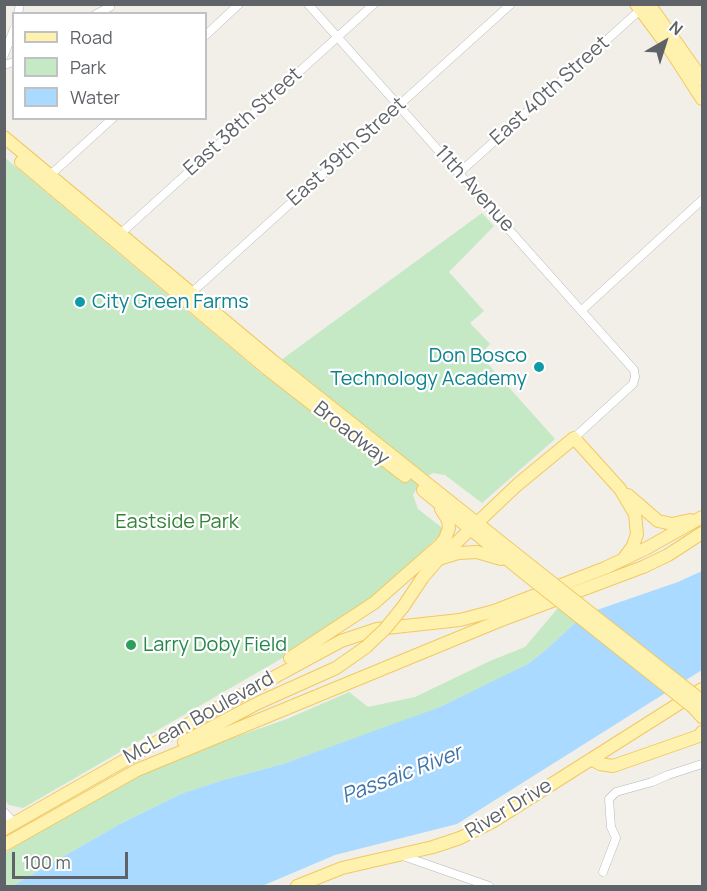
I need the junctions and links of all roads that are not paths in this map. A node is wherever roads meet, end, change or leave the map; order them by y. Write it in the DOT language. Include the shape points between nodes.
graph roads {
  1 [pos="239,4"];
  2 [pos="308,4"];
  3 [pos="374,4"];
  4 [pos="511,4"];
  5 [pos="642,6"];
  6 [pos="12,34"];
  7 [pos="207,34"];
  8 [pos="338,37"];
  9 [pos="4,55"];
  10 [pos="702,79"];
  11 [pos="702,99"];
  12 [pos="399,105"];
  13 [pos="111,120"];
  14 [pos="4,137"];
  15 [pos="4,147"];
  16 [pos="459,173"];
  17 [pos="46,178"];
  18 [pos="702,200"];
  19 [pos="116,237"];
  20 [pos="187,297"];
  21 [pos="582,310"];
  22 [pos="574,438"];
  23 [pos="424,485"];
  24 [pos="620,489"];
  25 [pos="506,496"];
  26 [pos="702,516"];
  27 [pos="473,526"];
  28 [pos="702,533"];
  29 [pos="621,561"];
  30 [pos="436,562"];
  31 [pos="527,569"];
  32 [pos="702,689"];
  33 [pos="223,704"];
  34 [pos="700,710"];
  35 [pos="700,736"];
  36 [pos="591,759"];
  37 [pos="702,764"];
  38 [pos="136,770"];
  39 [pos="4,812"];
  40 [pos="9,826"];
  41 [pos="4,845"];
  42 [pos="398,854"];
  43 [pos="603,872"];
  44 [pos="297,886"];
  45 [pos="489,886"];
  1 -- 7 [label="street"];
  2 -- 8 [label="street, 11th Avenue"];
  3 -- 8 [label="street, East 38th Street"];
  4 -- 12 [label="street, East 39th Street"];
  5 -- 10 [label="main road"];
  5 -- 11 [label="main road"];
  5 -- 16 [label="street, East 40th Street"];
  6 -- 9 [label="street"];
  8 -- 12 [label="street, 11th Avenue"];
  8 -- 19 [label="street, East 38th Street"];
  12 -- 16 [label="street, 11th Avenue"];
  12 -- 20 [label="street, East 39th Street"];
  13 -- 17 [label="street"];
  14 -- 17 [label="main road, Broadway"];
  15 -- 17 [label="main road, Broadway"];
  16 -- 21 [label="street, 11th Avenue"];
  17 -- 19 [label="main road, Broadway"];
  18 -- 21 [label="street"];
  19 -- 20 [label="main road, Broadway"];
  20 -- 23 [label="main road, Broadway" via="266,368"];
  21 -- 22 [label="street, 11th Avenue" via="631,366 635,377 631,387"];
  22 -- 24 [label="main road"];
  22 -- 25 [label="main road"];
  23 -- 27 [label="main road, Broadway"];
  23 -- 33 [label="main road" via="448,520 447,534 440,545 374,603 256,678"];
  24 -- 26 [label="main road" via="652,517 665,523"];
  24 -- 29 [label="main road" via="635,514 638,528 636,540"];
  25 -- 27 [label="main road"];
  25 -- 31 [label="main road" via="493,525 496,534"];
  26 -- 29 [label="main road, McLean Boulevard"];
  27 -- 30 [label="main road"];
  27 -- 31 [label="main road, Broadway"];
  28 -- 38 [label="main road, McLean Boulevard" via="636,570 499,621"];
  29 -- 33 [label="main road, McLean Boulevard" via="477,616 390,626 352,636"];
  30 -- 31 [label="main road" via="458,553 477,552"];
  30 -- 38 [label="main road, bridge" via="385,629 336,668 222,722"];
  31 -- 34 [label="main road, Broadway, bridge"];
  32 -- 36 [label="main road, River Drive"];
  33 -- 40 [label="main road, McLean Boulevard"];
  35 -- 36 [label="main road" via="613,766"];
  36 -- 42 [label="main road, River Drive" via="460,838"];
  37 -- 43 [label="street" via="616,792 609,799 616,838"];
  38 -- 41 [label="main road, McLean Boulevard"];
  39 -- 40 [label="street"];
  42 -- 44 [label="main road, River Drive" via="342,868"];
  42 -- 45 [label="street"];
}
